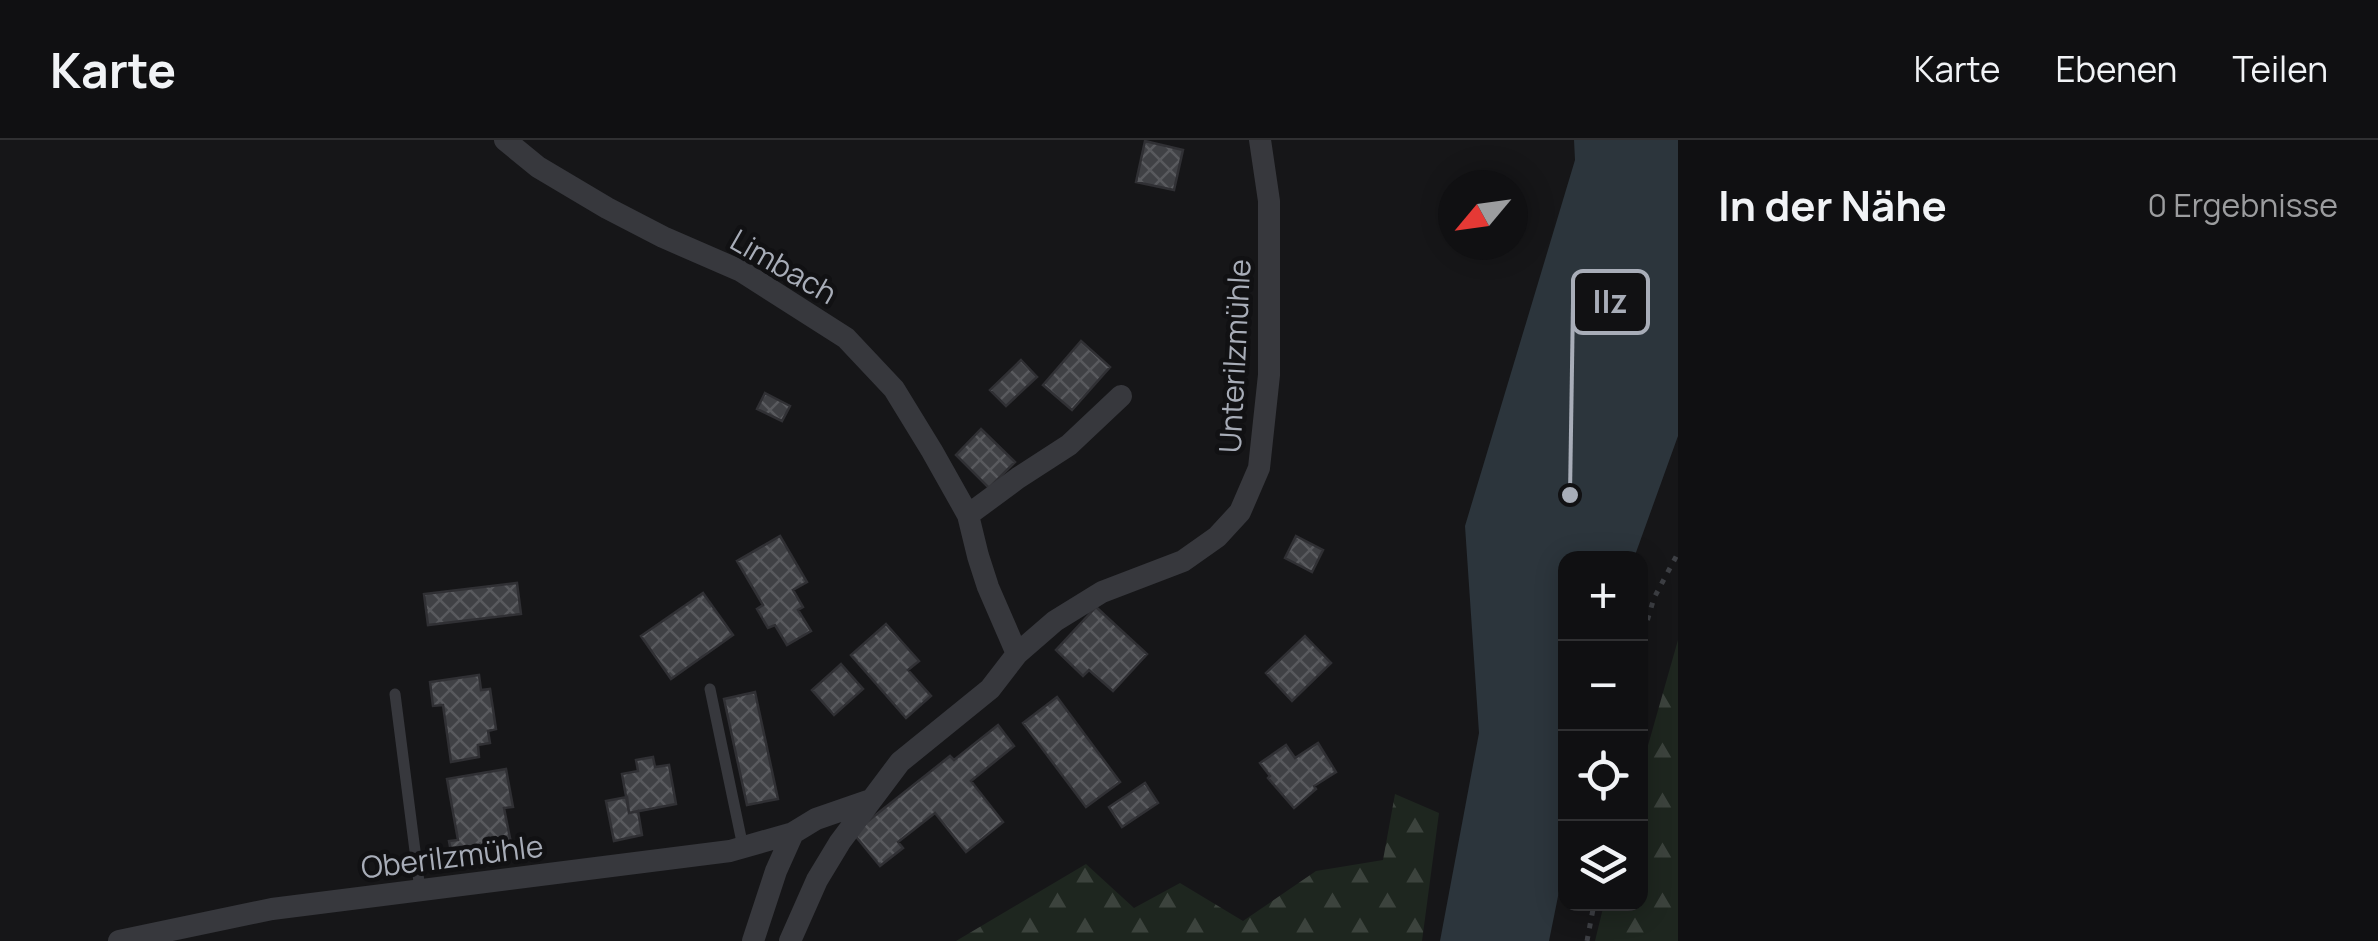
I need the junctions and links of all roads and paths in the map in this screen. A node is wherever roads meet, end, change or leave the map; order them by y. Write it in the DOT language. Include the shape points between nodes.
graph roads {
  1 [pos="505,140"];
  2 [pos="1260,140"];
  3 [pos="1121,396"];
  4 [pos="968,515"];
  5 [pos="1678,552"];
  6 [pos="1641,641"];
  7 [pos="1017,654"];
  8 [pos="710,689"];
  9 [pos="395,694"];
  10 [pos="868,802"];
  11 [pos="793,833"];
  12 [pos="743,847"];
  13 [pos="420,890"];
  14 [pos="1593,911"];
  15 [pos="119,941"];
  16 [pos="753,941"];
  17 [pos="790,941"];
  18 [pos="1587,941"];
  1 -- 4 [label="street, Limbach" via="607,208 741,271 846,338 894,389"];
  2 -- 7 [label="street, Unterilzmühle" via="1268,201 1269,375 1259,468 1240,512 1184,562 1074,607"];
  3 -- 4 [label="street" via="1069,445"];
  4 -- 7 [label="street" via="988,587"];
  5 -- 6 [label="path"];
  7 -- 10 [label="street, Unterilzmühle" via="990,689 900,762"];
  8 -- 12 [label="lane"];
  9 -- 13 [label="lane"];
  10 -- 11 [label="street, Oberilzmühle"];
  10 -- 17 [label="street" via="817,880"];
  11 -- 12 [label="street, Oberilzmühle"];
  11 -- 16 [label="street"];
  12 -- 13 [label="street, Oberilzmühle"];
  13 -- 15 [label="street, Oberilzmühle" via="272,909"];
  14 -- 18 [label="path"];
}
